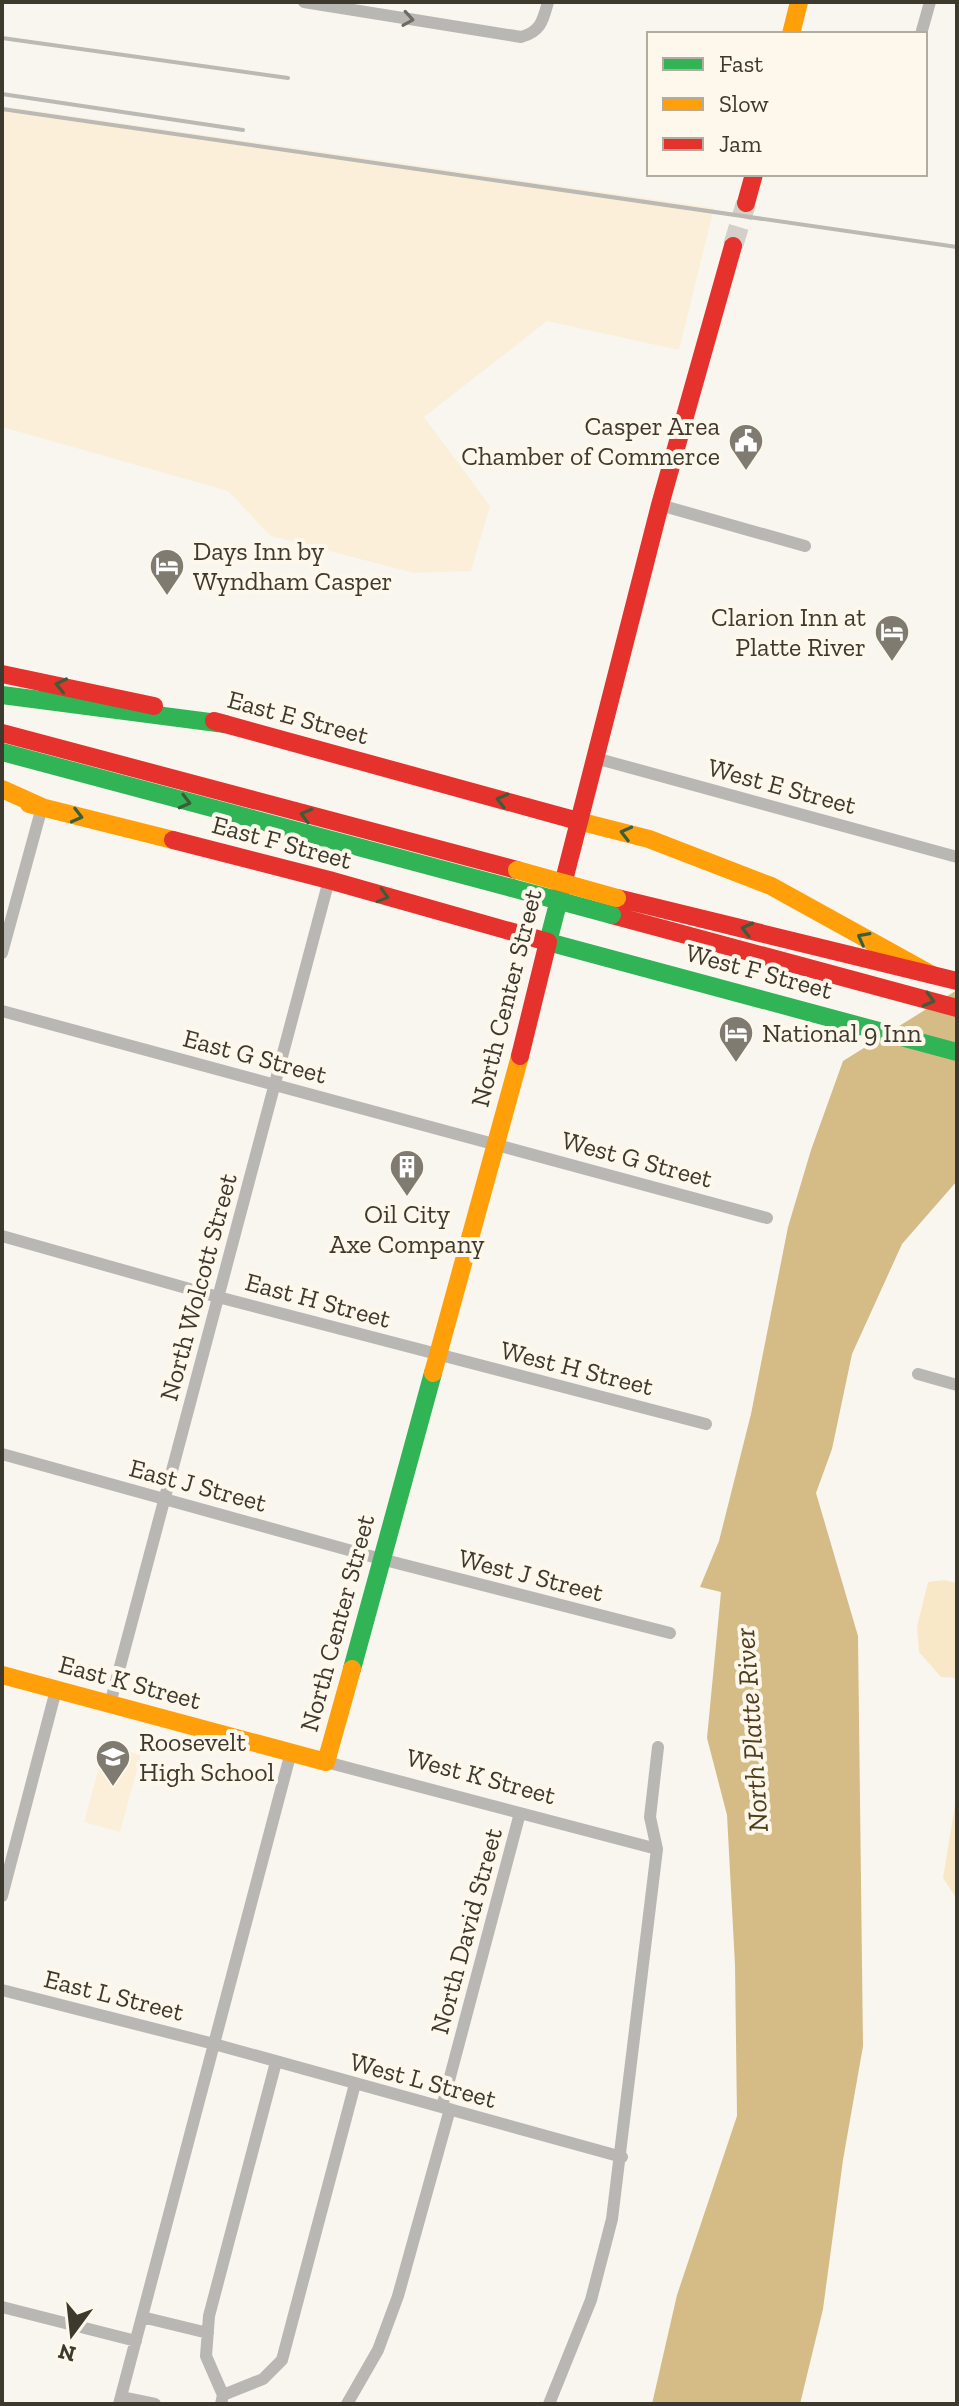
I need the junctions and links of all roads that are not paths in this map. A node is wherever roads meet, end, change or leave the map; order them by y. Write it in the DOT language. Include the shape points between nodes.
graph roads {
  1 [pos="304,2"];
  2 [pos="548,2"];
  3 [pos="799,2"];
  4 [pos="930,2"];
  5 [pos="792,32"];
  6 [pos="922,32"];
  7 [pos="753,176"];
  8 [pos="746,203"];
  9 [pos="733,246"];
  10 [pos="660,505"];
  11 [pos="805,546"];
  12 [pos="2,674"];
  13 [pos="2,695"];
  14 [pos="225,724"];
  15 [pos="2,733"];
  16 [pos="2,752"];
  17 [pos="595,758"];
  18 [pos="2,789"];
  19 [pos="2,796"];
  20 [pos="42,807"];
  21 [pos="578,821"];
  22 [pos="957,857"];
  23 [pos="514,879"];
  24 [pos="329,880"];
  25 [pos="614,906"];
  26 [pos="548,942"];
  27 [pos="2,953"];
  28 [pos="932,975"];
  29 [pos="957,981"];
  30 [pos="957,1008"];
  31 [pos="2,1011"];
  32 [pos="957,1052"];
  33 [pos="275,1084"];
  34 [pos="496,1143"];
  35 [pos="767,1218"];
  36 [pos="2,1236"];
  37 [pos="218,1297"];
  38 [pos="438,1355"];
  39 [pos="918,1374"];
  40 [pos="957,1385"];
  41 [pos="706,1424"];
  42 [pos="2,1454"];
  43 [pos="164,1499"];
  44 [pos="381,1559"];
  45 [pos="670,1633"];
  46 [pos="2,1675"];
  47 [pos="56,1690"];
  48 [pos="110,1704"];
  49 [pos="658,1747"];
  50 [pos="291,1752"];
  51 [pos="326,1762"];
  52 [pos="520,1813"];
  53 [pos="657,1849"];
  54 [pos="2,1896"];
  55 [pos="2,1990"];
  56 [pos="214,2044"];
  57 [pos="276,2062"];
  58 [pos="355,2084"];
  59 [pos="446,2108"];
  60 [pos="622,2157"];
  61 [pos="2,2307"];
  62 [pos="142,2317"];
  63 [pos="208,2333"];
  64 [pos="136,2341"];
  65 [pos="222,2400"];
  66 [pos="120,2401"];
  67 [pos="155,2404"];
  68 [pos="347,2404"];
  69 [pos="549,2404"];
  1 -- 2 [label="street, one-way" via="521,37 534,34 542,24"];
  3 -- 5 [label="main road"];
  4 -- 6 [label="street"];
  7 -- 8 [label="main road"];
  9 -- 10 [label="main road, North Center Street"];
  10 -- 11 [label="street"];
  10 -- 17 [label="main road, North Center Street"];
  14 -- 12 [label="main road, East E Street, one-way"];
  13 -- 14 [label="main road"];
  21 -- 14 [label="main road, East E Street, one-way"];
  23 -- 15 [label="main road, one-way"];
  16 -- 23 [label="main road, one-way"];
  17 -- 21 [label="main road, North Center Street"];
  17 -- 22 [label="street, West E Street"];
  18 -- 20 [label="main road"];
  19 -- 20 [label="main road, East F Street"];
  20 -- 24 [label="main road, East F Street, one-way"];
  20 -- 27 [label="street"];
  21 -- 26 [label="main road, North Center Street"];
  28 -- 21 [label="main road, East E Street, one-way" via="771,886 649,839"];
  23 -- 25 [label="main road, bridge"];
  24 -- 26 [label="main road, East F Street, one-way"];
  24 -- 33 [label="street, North Wolcott Street"];
  28 -- 25 [label="main road, one-way"];
  25 -- 30 [label="main road, one-way"];
  26 -- 32 [label="main road, West F Street"];
  26 -- 34 [label="main road, North Center Street"];
  28 -- 29 [label="main road"];
  31 -- 33 [label="street, East G Street"];
  33 -- 34 [label="street, East G Street"];
  33 -- 37 [label="street, North Wolcott Street"];
  34 -- 35 [label="street, West G Street"];
  34 -- 38 [label="main road, North Center Street"];
  36 -- 37 [label="street, East H Street"];
  37 -- 38 [label="street, East H Street"];
  37 -- 43 [label="street, North Wolcott Street"];
  38 -- 41 [label="street, West H Street"];
  38 -- 44 [label="main road, North Center Street"];
  39 -- 40 [label="street"];
  42 -- 43 [label="street, East J Street"];
  43 -- 44 [label="street, East J Street"];
  43 -- 48 [label="street, North Wolcott Street"];
  44 -- 45 [label="street, West J Street"];
  44 -- 51 [label="main road, North Center Street"];
  46 -- 47 [label="main road, East K Street"];
  47 -- 48 [label="main road, East K Street"];
  47 -- 54 [label="street"];
  48 -- 50 [label="main road, East K Street"];
  49 -- 53 [label="street" via="650,1817"];
  50 -- 51 [label="main road, West K Street"];
  50 -- 56 [label="street, North Center Street"];
  51 -- 52 [label="street, West K Street"];
  52 -- 53 [label="street, West K Street"];
  52 -- 59 [label="street, North David Street"];
  53 -- 60 [label="street"];
  55 -- 56 [label="street, East L Street"];
  56 -- 57 [label="street, West L Street"];
  56 -- 62 [label="street, North Center Street"];
  57 -- 58 [label="street, West L Street"];
  57 -- 63 [label="street"];
  58 -- 59 [label="street, West L Street"];
  58 -- 65 [label="street" via="282,2360 263,2379"];
  59 -- 60 [label="street, West L Street"];
  59 -- 68 [label="street, North David Street" via="398,2296 378,2350"];
  60 -- 69 [label="street" via="591,2300"];
  61 -- 64 [label="street"];
  62 -- 63 [label="street"];
  62 -- 64 [label="street, North Center Street"];
  63 -- 65 [label="street" via="206,2356"];
  64 -- 66 [label="street, North Center Street"];
  66 -- 67 [label="street"];
}
